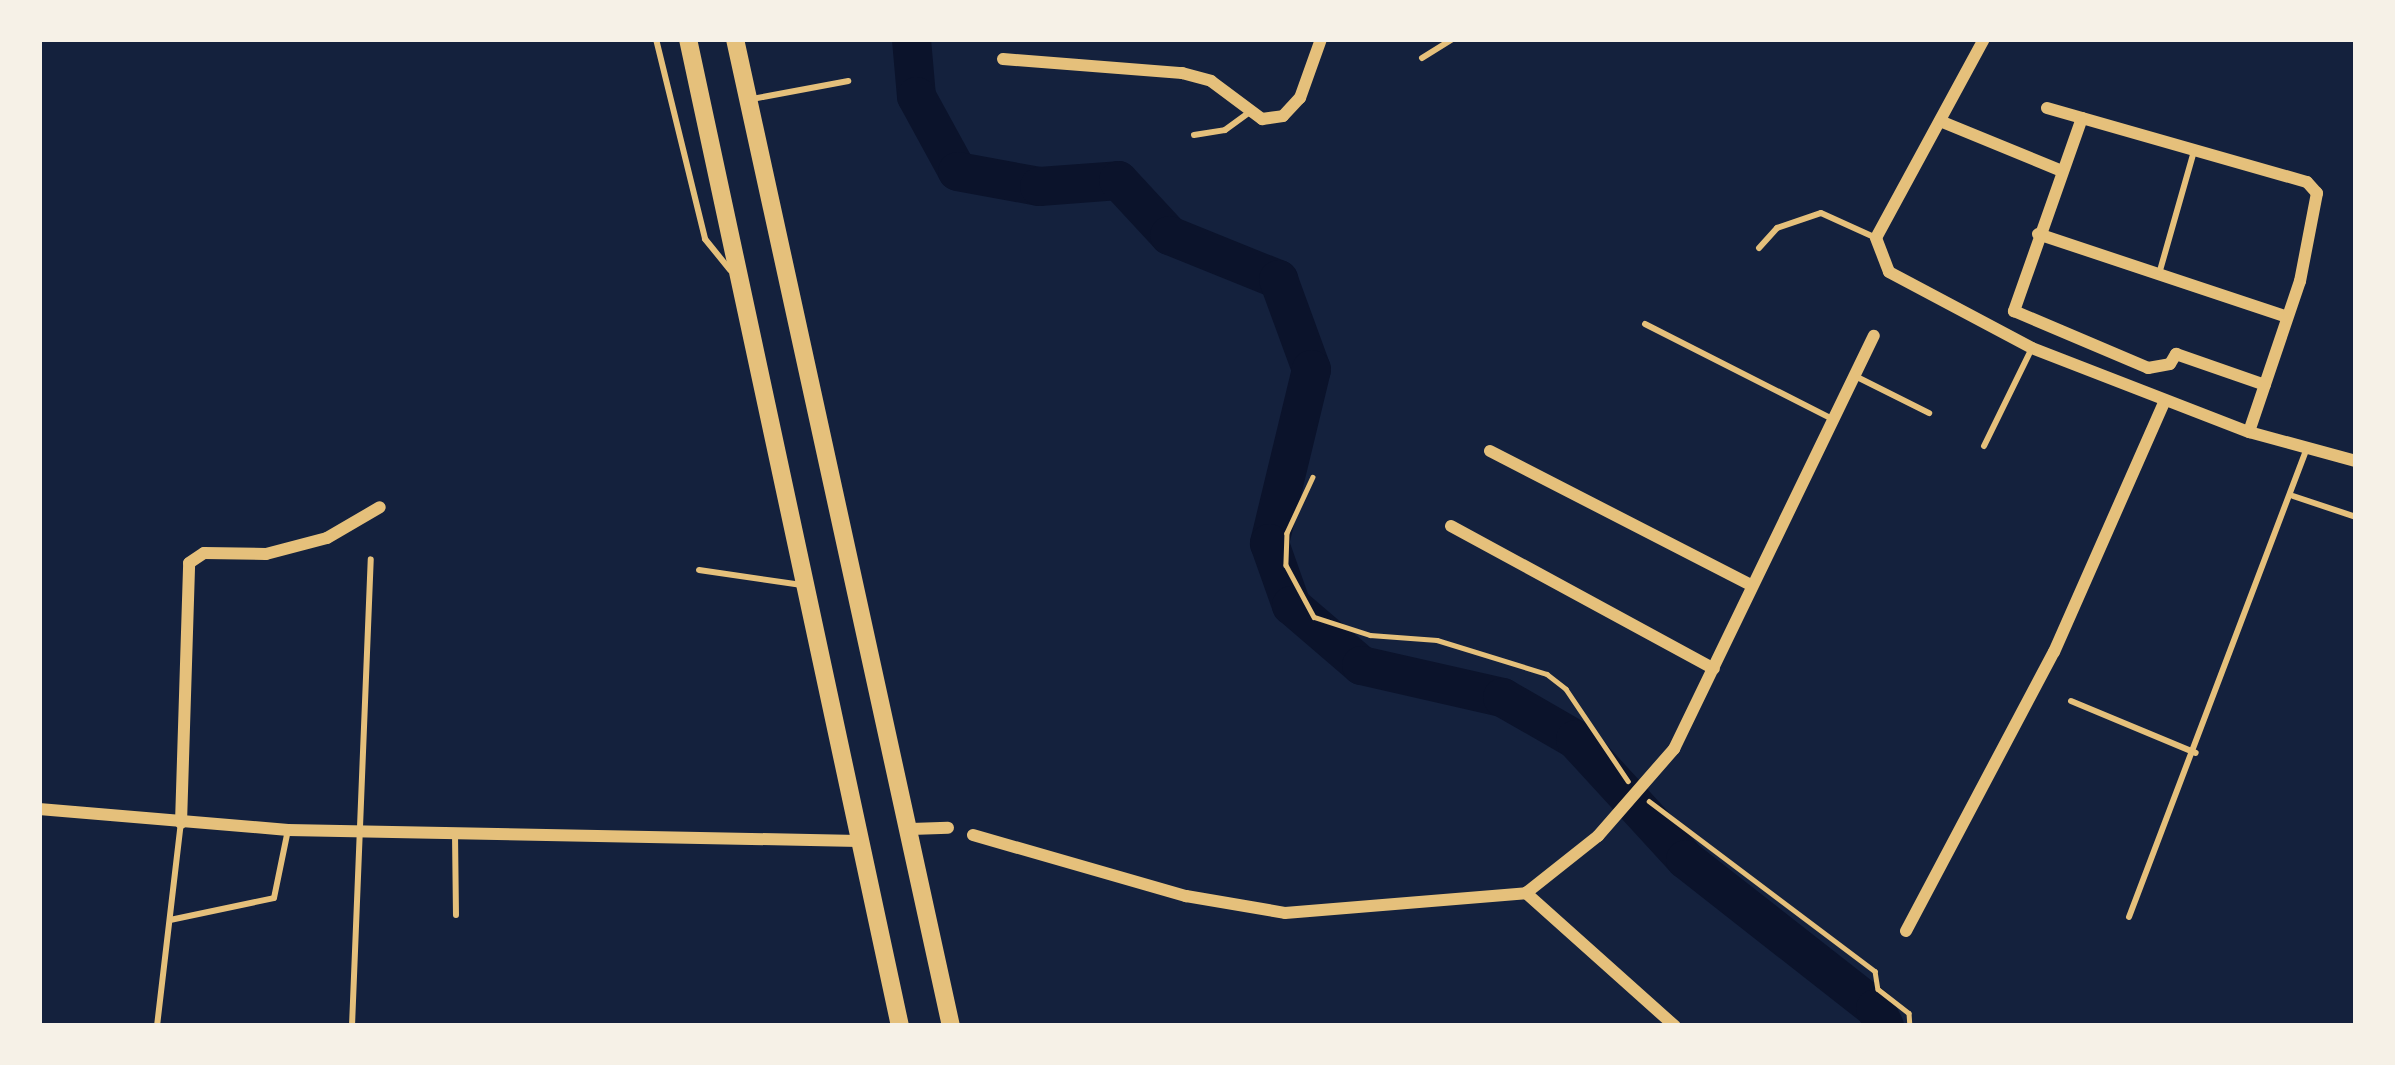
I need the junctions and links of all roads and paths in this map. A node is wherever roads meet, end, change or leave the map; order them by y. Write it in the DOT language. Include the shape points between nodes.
graph roads {
  1 [pos="656,39"];
  2 [pos="688,39"];
  3 [pos="735,39"];
  4 [pos="1322,39"];
  5 [pos="1452,39"];
  6 [pos="1984,39"];
  7 [pos="1422,58"];
  8 [pos="1003,59"];
  9 [pos="848,81"];
  10 [pos="749,100"];
  11 [pos="2047,109"];
  12 [pos="1251,112"];
  13 [pos="2082,118"];
  14 [pos="1940,121"];
  15 [pos="1194,135"];
  16 [pos="2194,150"];
  17 [pos="2062,171"];
  18 [pos="2038,234"];
  19 [pos="1876,238"];
  20 [pos="1759,248"];
  21 [pos="2159,274"];
  22 [pos="736,278"];
  23 [pos="2287,317"];
  24 [pos="1645,324"];
  25 [pos="1874,335"];
  26 [pos="2032,348"];
  27 [pos="1855,376"];
  28 [pos="2265,385"];
  29 [pos="2165,400"];
  30 [pos="1929,412"];
  31 [pos="1834,420"];
  32 [pos="2249,432"];
  33 [pos="1984,446"];
  34 [pos="2307,448"];
  35 [pos="1490,451"];
  36 [pos="2356,461"];
  37 [pos="1312,477"];
  38 [pos="2293,496"];
  39 [pos="380,507"];
  40 [pos="2356,517"];
  41 [pos="1451,526"];
  42 [pos="371,559"];
  43 [pos="699,570"];
  44 [pos="803,585"];
  45 [pos="1751,585"];
  46 [pos="1714,669"];
  47 [pos="2072,700"];
  48 [pos="2196,753"];
  49 [pos="39,809"];
  50 [pos="181,823"];
  51 [pos="948,828"];
  52 [pos="363,829"];
  53 [pos="911,829"];
  54 [pos="288,830"];
  55 [pos="454,831"];
  56 [pos="974,835"];
  57 [pos="859,842"];
  58 [pos="1526,893"];
  59 [pos="456,915"];
  60 [pos="2129,917"];
  61 [pos="170,920"];
  62 [pos="1906,932"];
  63 [pos="158,1026"];
  64 [pos="352,1026"];
  65 [pos="900,1026"];
  66 [pos="951,1026"];
  67 [pos="1676,1026"];
  68 [pos="1910,1026"];
  1 -- 22 [label="lane" via="705,239"];
  2 -- 22 [label="main road"];
  3 -- 10 [label="main road"];
  4 -- 12 [label="street" via="1300,98 1283,116"];
  5 -- 7 [label="lane"];
  6 -- 14 [label="street"];
  8 -- 12 [label="street" via="1182,73 1211,81"];
  9 -- 10 [label="lane"];
  10 -- 53 [label="main road"];
  11 -- 13 [label="street"];
  12 -- 15 [label="lane" via="1225,130"];
  13 -- 16 [label="street"];
  13 -- 17 [label="street"];
  14 -- 17 [label="street"];
  14 -- 19 [label="street"];
  16 -- 21 [label="lane"];
  16 -- 23 [label="street" via="2307,182 2317,193"];
  17 -- 18 [label="street"];
  18 -- 21 [label="street"];
  18 -- 28 [label="street" via="2012,301 2021,319 2148,368 2170,364 2176,354"];
  19 -- 20 [label="lane" via="1821,213 1777,228"];
  19 -- 26 [label="street" via="1889,272"];
  21 -- 23 [label="street"];
  22 -- 44 [label="main road"];
  23 -- 28 [label="street"];
  24 -- 31 [label="lane"];
  25 -- 27 [label="street"];
  26 -- 29 [label="street"];
  26 -- 33 [label="lane"];
  27 -- 30 [label="lane"];
  27 -- 31 [label="street"];
  28 -- 32 [label="street"];
  29 -- 32 [label="street"];
  29 -- 62 [label="street" via="2054,652"];
  31 -- 45 [label="street"];
  32 -- 34 [label="street"];
  34 -- 36 [label="street"];
  34 -- 38 [label="lane"];
  35 -- 45 [label="street"];
  37 -- 68 [label="path" via="1287,533 1286,565 1314,617 1370,635 1437,640 1547,674 1566,688 1614,768 1875,971 1878,989 1909,1012"];
  38 -- 40 [label="lane"];
  38 -- 48 [label="lane"];
  39 -- 50 [label="street" via="327,538 266,554 204,554 189,563"];
  41 -- 46 [label="street"];
  42 -- 52 [label="lane"];
  43 -- 44 [label="lane"];
  44 -- 57 [label="main road"];
  45 -- 46 [label="street"];
  46 -- 58 [label="street" via="1651,784"];
  47 -- 48 [label="lane"];
  48 -- 60 [label="lane"];
  49 -- 50 [label="street"];
  50 -- 54 [label="street"];
  50 -- 61 [label="lane"];
  51 -- 53 [label="street"];
  52 -- 54 [label="street"];
  52 -- 55 [label="street"];
  52 -- 64 [label="lane"];
  53 -- 66 [label="main road"];
  54 -- 61 [label="lane" via="274,898"];
  55 -- 57 [label="street"];
  55 -- 59 [label="lane"];
  56 -- 58 [label="street" via="1186,896 1285,913"];
  57 -- 65 [label="main road"];
  58 -- 67 [label="street"];
  61 -- 63 [label="lane"];
}
